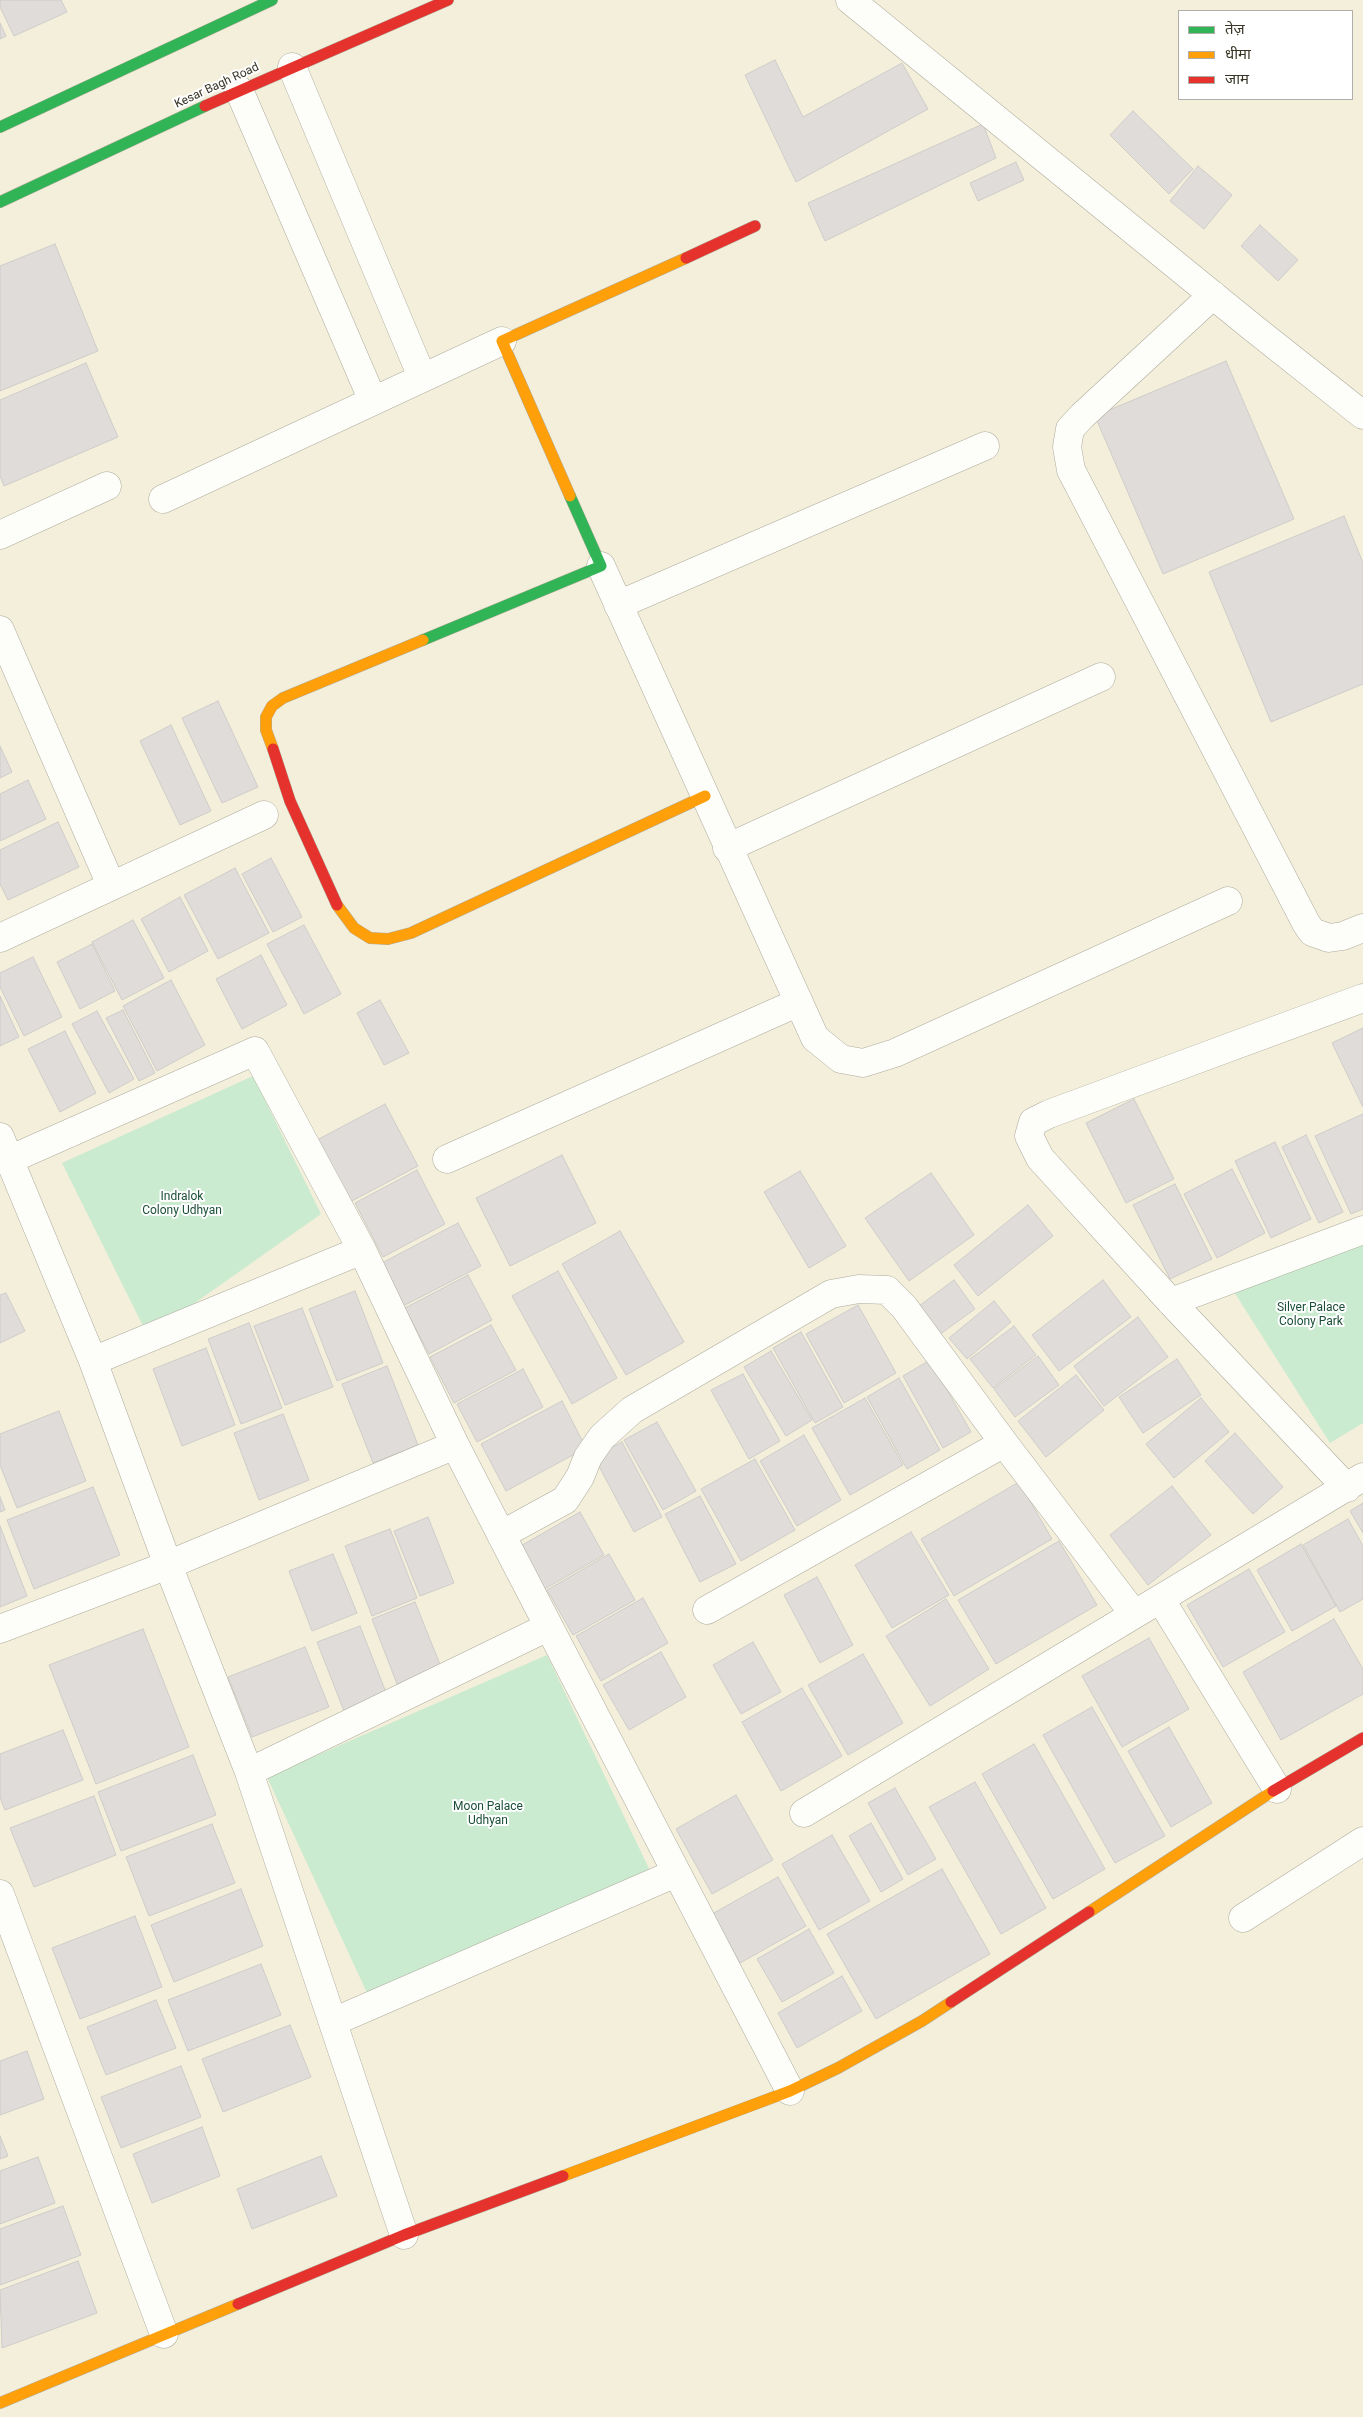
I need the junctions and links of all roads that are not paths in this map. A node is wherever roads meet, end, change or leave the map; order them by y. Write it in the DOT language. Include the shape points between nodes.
graph roads {
  1 [pos="272,0"];
  2 [pos="448,0"];
  3 [pos="850,0"];
  4 [pos="292,67"];
  5 [pos="239,90"];
  6 [pos="0,126"];
  7 [pos="0,202"];
  8 [pos="756,226"];
  9 [pos="1213,295"];
  10 [pos="502,341"];
  11 [pos="422,377"];
  12 [pos="373,400"];
  13 [pos="1363,414"];
  14 [pos="986,446"];
  15 [pos="107,486"];
  16 [pos="163,499"];
  17 [pos="0,535"];
  18 [pos="601,566"];
  19 [pos="618,604"];
  20 [pos="0,630"];
  21 [pos="1101,677"];
  22 [pos="705,796"];
  23 [pos="264,815"];
  24 [pos="727,848"];
  25 [pos="111,885"];
  26 [pos="1228,901"];
  27 [pos="1363,928"];
  28 [pos="0,938"];
  29 [pos="1363,998"];
  30 [pos="799,1002"];
  31 [pos="5,1148"];
  32 [pos="447,1159"];
  33 [pos="1363,1230"];
  34 [pos="362,1250"];
  35 [pos="1171,1302"];
  36 [pos="93,1361"];
  37 [pos="1004,1443"];
  38 [pos="456,1445"];
  39 [pos="1355,1482"];
  40 [pos="501,1535"];
  41 [pos="168,1565"];
  42 [pos="1161,1600"];
  43 [pos="707,1610"];
  44 [pos="1134,1614"];
  45 [pos="0,1628"];
  46 [pos="548,1628"];
  47 [pos="1363,1738"];
  48 [pos="250,1772"];
  49 [pos="1277,1789"];
  50 [pos="804,1813"];
  51 [pos="1363,1841"];
  52 [pos="676,1872"];
  53 [pos="0,1894"];
  54 [pos="1242,1918"];
  55 [pos="333,2022"];
  56 [pos="790,2091"];
  57 [pos="404,2235"];
  58 [pos="164,2334"];
  59 [pos="0,2403"];
  1 -- 6 [label="street"];
  2 -- 4 [label="street, Kesar Bagh Road"];
  3 -- 9 [label="street"];
  4 -- 5 [label="street, Kesar Bagh Road"];
  4 -- 11 [label="street"];
  5 -- 7 [label="street, Kesar Bagh Road"];
  5 -- 12 [label="street"];
  8 -- 10 [label="street"];
  9 -- 13 [label="street"];
  9 -- 27 [label="street" via="1070,430 1067,447 1071,470 1306,923 1312,932 1329,938"];
  10 -- 11 [label="street"];
  10 -- 18 [label="street"];
  11 -- 12 [label="street"];
  12 -- 16 [label="street"];
  14 -- 19 [label="street"];
  15 -- 17 [label="street"];
  18 -- 19 [label="street"];
  18 -- 22 [label="street" via="283,698 272,706 266,717 266,730 294,810 336,904 354,928 370,938 388,939 411,933"];
  19 -- 22 [label="street"];
  20 -- 25 [label="street"];
  21 -- 24 [label="street"];
  22 -- 24 [label="street"];
  23 -- 25 [label="street"];
  24 -- 30 [label="street"];
  25 -- 28 [label="street"];
  26 -- 30 [label="street" via="895,1053 863,1063 842,1059 815,1038"];
  29 -- 35 [label="street" via="1033,1122 1029,1136 1040,1158"];
  30 -- 32 [label="street"];
  31 -- 34 [label="street" via="255,1051"];
  31 -- 36 [label="street"];
  33 -- 35 [label="street"];
  34 -- 36 [label="street"];
  34 -- 38 [label="street"];
  35 -- 39 [label="street"];
  36 -- 41 [label="street"];
  37 -- 40 [label="street" via="904,1307 887,1290 859,1289 831,1294 632,1410 602,1437 565,1500"];
  37 -- 43 [label="street"];
  37 -- 44 [label="street"];
  38 -- 40 [label="street"];
  38 -- 41 [label="street"];
  39 -- 42 [label="street"];
  40 -- 46 [label="street"];
  41 -- 45 [label="street"];
  41 -- 48 [label="street"];
  42 -- 44 [label="street"];
  42 -- 49 [label="street"];
  44 -- 50 [label="street"];
  46 -- 48 [label="street"];
  46 -- 52 [label="street"];
  47 -- 49 [label="street"];
  48 -- 55 [label="street"];
  49 -- 56 [label="street" via="922,2021"];
  51 -- 54 [label="street"];
  52 -- 55 [label="street"];
  52 -- 56 [label="street"];
  53 -- 58 [label="street"];
  55 -- 57 [label="street"];
  56 -- 57 [label="street"];
  57 -- 58 [label="street"];
  58 -- 59 [label="street"];
}
